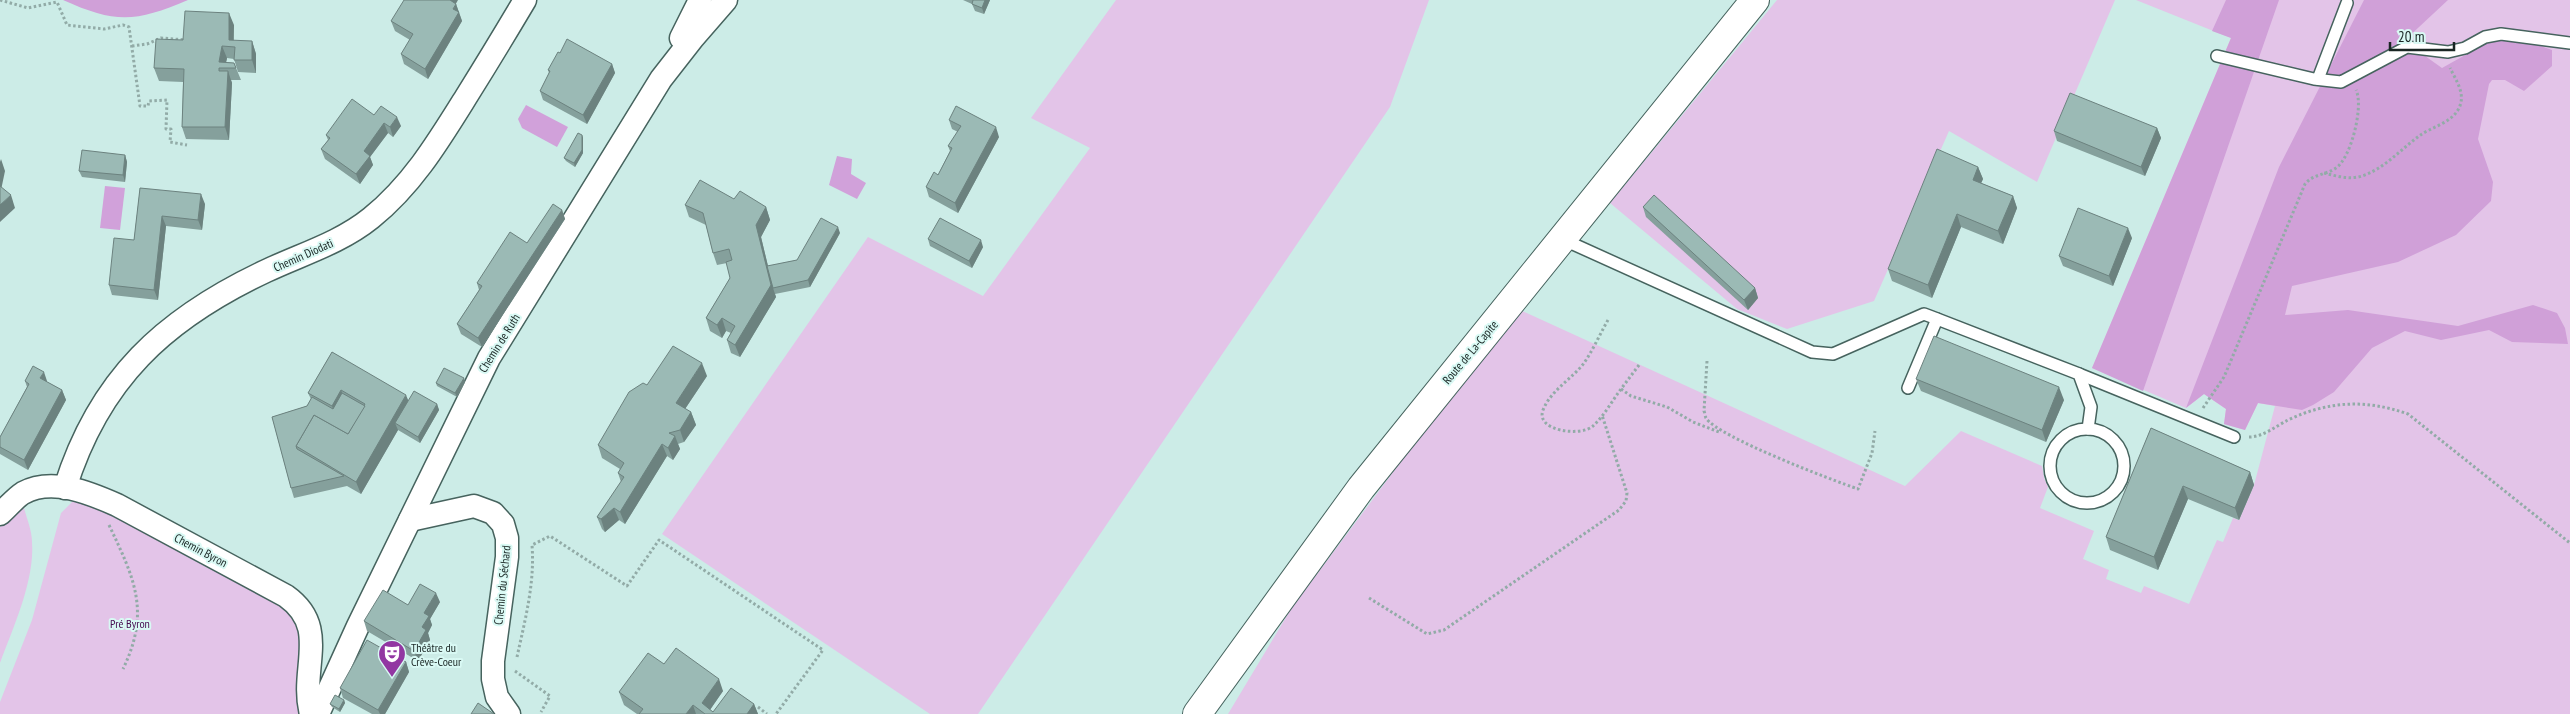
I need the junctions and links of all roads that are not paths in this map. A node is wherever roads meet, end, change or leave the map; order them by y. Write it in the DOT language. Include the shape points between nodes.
graph roads {
  1 [pos="525,0"];
  2 [pos="700,0"];
  3 [pos="726,0"];
  4 [pos="1755,0"];
  5 [pos="2347,4"];
  6 [pos="2570,43"];
  7 [pos="2217,56"];
  8 [pos="660,79"];
  9 [pos="2318,79"];
  10 [pos="1562,238"];
  11 [pos="1937,319"];
  12 [pos="2079,374"];
  13 [pos="1908,388"];
  14 [pos="2088,429"];
  15 [pos="2234,437"];
  16 [pos="65,488"];
  17 [pos="0,514"];
  18 [pos="410,520"];
  19 [pos="312,714"];
  20 [pos="318,714"];
  21 [pos="509,714"];
  22 [pos="1197,714"];
  1 -- 16 [label="street, Chemin Diodati" via="428,159 403,188 358,228 229,290 146,350 118,380 93,418"];
  2 -- 8 [label="street"];
  3 -- 8 [label="street, Chemin de Ruth"];
  4 -- 10 [label="street, Route de La-Capite"];
  5 -- 9 [label="lane"];
  6 -- 9 [label="lane" via="2517,34 2493,34 2464,48 2442,52 2407,47 2346,81"];
  7 -- 9 [label="lane"];
  8 -- 18 [label="street, Chemin de Ruth" via="489,358"];
  10 -- 11 [label="lane" via="1812,352 1833,354 1924,314"];
  10 -- 22 [label="street, Route de La-Capite" via="1361,488"];
  11 -- 12 [label="lane"];
  11 -- 13 [label="lane"];
  12 -- 14 [label="lane" via="2091,407"];
  12 -- 15 [label="lane"];
  14 -- 14 [label="lane" via="2077,430 2060,441 2050,466 2062,492 2073,500 2090,503 2114,491 2123,476 2124,463 2112,438"];
  16 -- 17 [label="street, Chemin Byron" via="29,491"];
  16 -- 19 [label="street, Chemin Byron" via="117,504 295,602 304,613 311,631 308,702"];
  18 -- 20 [label="street, Chemin de Ruth"];
  18 -- 21 [label="street, Chemin du Séchard" via="474,506 493,513 503,524 507,557 493,679 497,696"];
}
